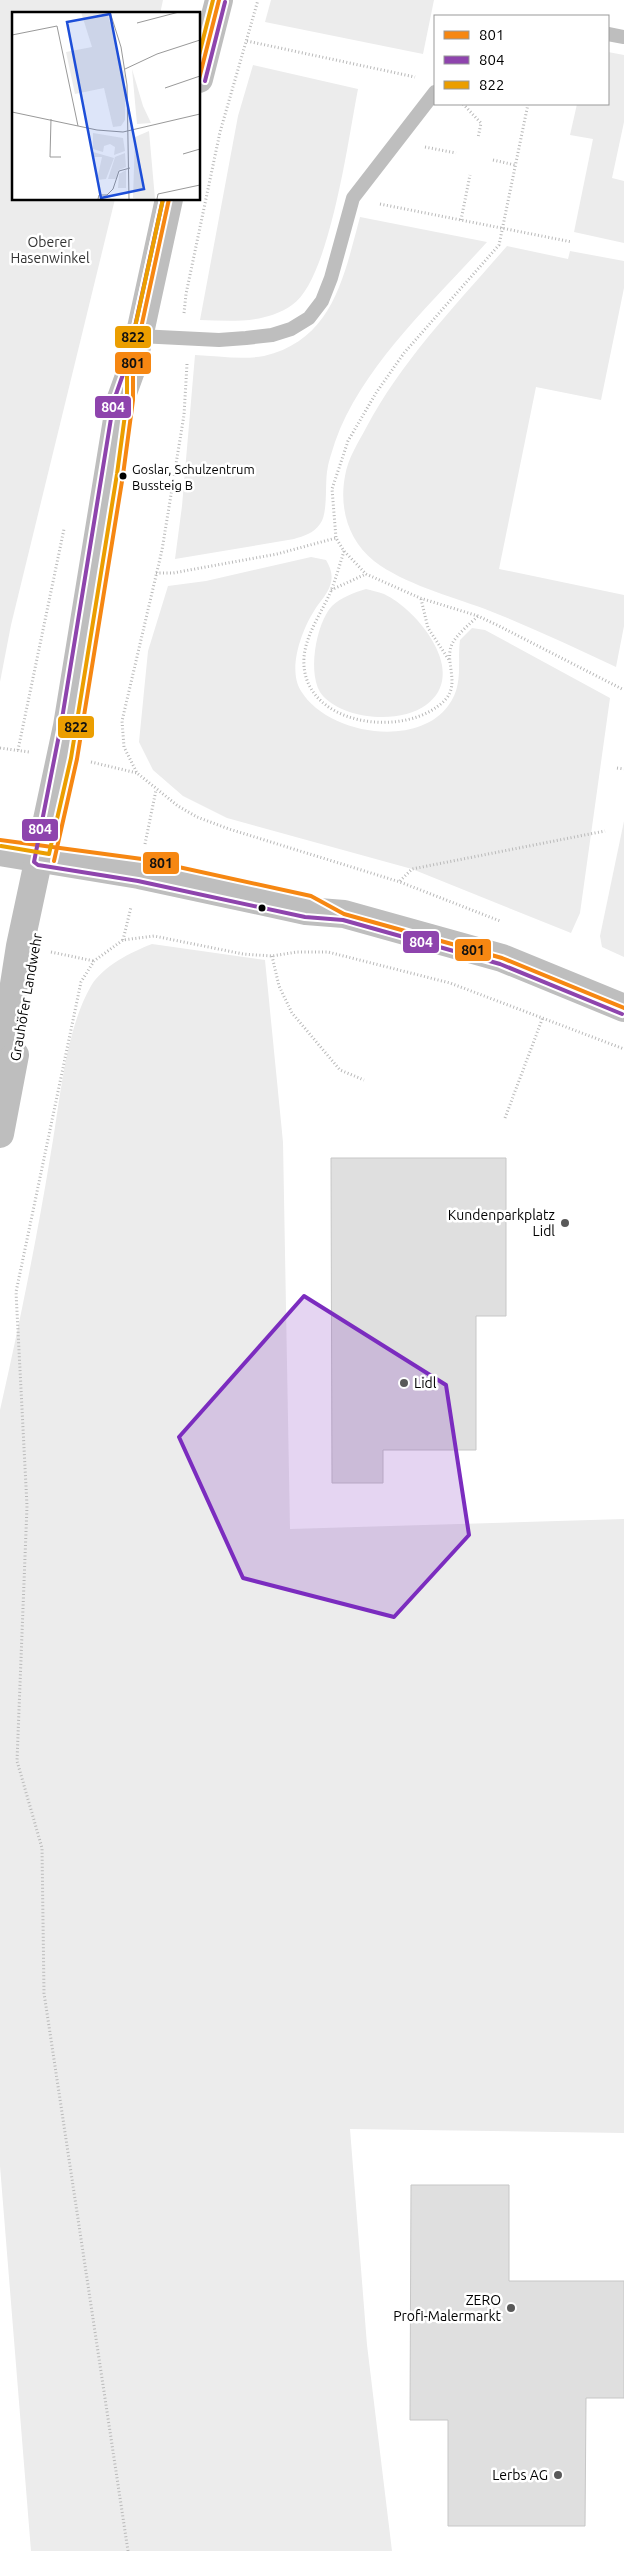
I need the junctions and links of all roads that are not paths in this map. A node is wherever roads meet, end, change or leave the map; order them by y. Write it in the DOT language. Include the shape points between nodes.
graph roads {
  1 [pos="218,0"];
  2 [pos="609,34"];
  3 [pos="624,37"];
  4 [pos="200,75"];
  5 [pos="434,93"];
  6 [pos="169,200"];
  7 [pos="139,336"];
  8 [pos="133,365"];
  9 [pos="0,840"];
  10 [pos="0,852"];
  11 [pos="48,853"];
  12 [pos="624,1008"];
  13 [pos="0,1074"];
  14 [pos="0,1134"];
  1 -- 4 [label="street"];
  2 -- 3 [label="lane"];
  5 -- 7 [label="lane" via="353,198 331,278 322,301 309,318 272,335 218,340"];
  6 -- 7 [label="street"];
  7 -- 8 [label="street"];
  8 -- 11 [label="street" via="120,401"];
  8 -- 11 [label="street" via="131,418 77,759"];
  9 -- 11 [label="street"];
  10 -- 11 [label="street"];
  11 -- 12 [label="street" via="306,911 344,914 502,958"];
  11 -- 13 [label="street, Grauhöfer Landwehr" via="20,946"];
  11 -- 14 [label="street, Grauhöfer Landwehr"];
}
